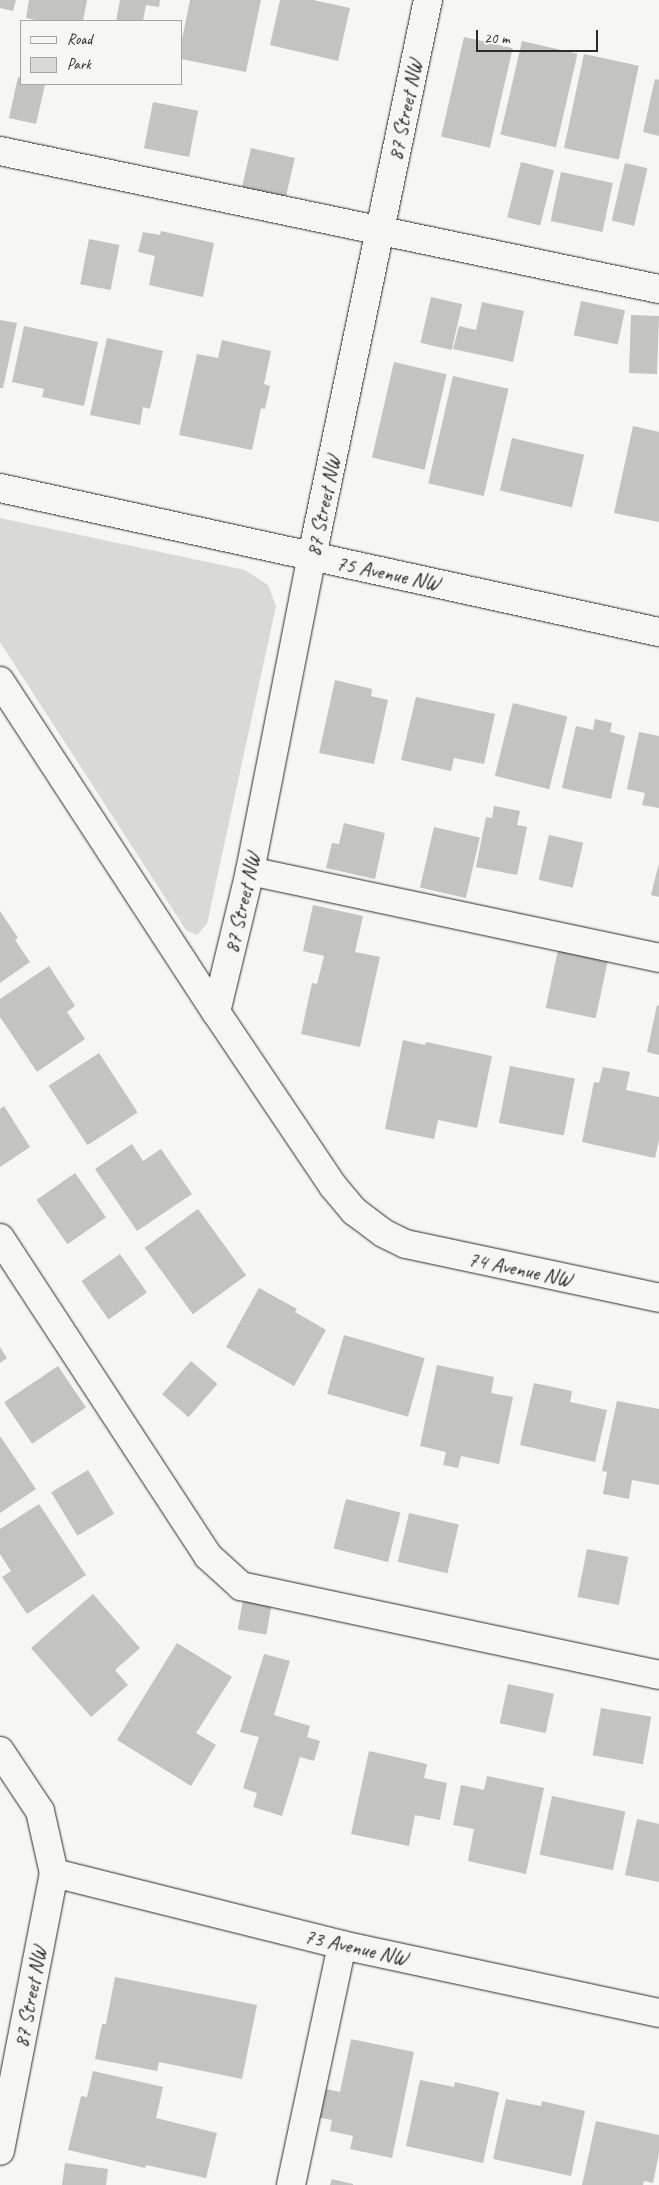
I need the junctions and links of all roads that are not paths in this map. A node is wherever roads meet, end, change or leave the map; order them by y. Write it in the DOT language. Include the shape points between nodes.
graph roads {
  1 [pos="428,0"];
  2 [pos="0,151"];
  3 [pos="380,230"];
  4 [pos="659,289"];
  5 [pos="0,488"];
  6 [pos="312,556"];
  7 [pos="659,632"];
  8 [pos="0,681"];
  9 [pos="250,871"];
  10 [pos="659,958"];
  11 [pos="216,1012"];
  12 [pos="0,1238"];
  13 [pos="659,1298"];
  14 [pos="659,1675"];
  15 [pos="0,1751"];
  16 [pos="54,1873"];
  17 [pos="342,1945"];
  18 [pos="659,2013"];
  19 [pos="0,2151"];
  20 [pos="291,2185"];
  1 -- 3 [label="street, 87 Street NW"];
  2 -- 3 [label="street"];
  3 -- 4 [label="street"];
  3 -- 6 [label="street, 87 Street NW"];
  5 -- 6 [label="street, 75 Avenue NW"];
  6 -- 7 [label="street, 75 Avenue NW"];
  6 -- 9 [label="street, 87 Street NW"];
  8 -- 11 [label="street"];
  9 -- 10 [label="street"];
  9 -- 11 [label="street, 87 Street NW"];
  11 -- 13 [label="street, 74 Avenue NW" via="334,1186 354,1211 383,1233 406,1244 441,1253"];
  12 -- 14 [label="street" via="208,1556 241,1586"];
  15 -- 16 [label="street" via="40,1811"];
  16 -- 17 [label="street, 73 Avenue NW"];
  16 -- 19 [label="street, 87 Street NW"];
  17 -- 18 [label="street, 73 Avenue NW"];
  17 -- 20 [label="street"];
}
